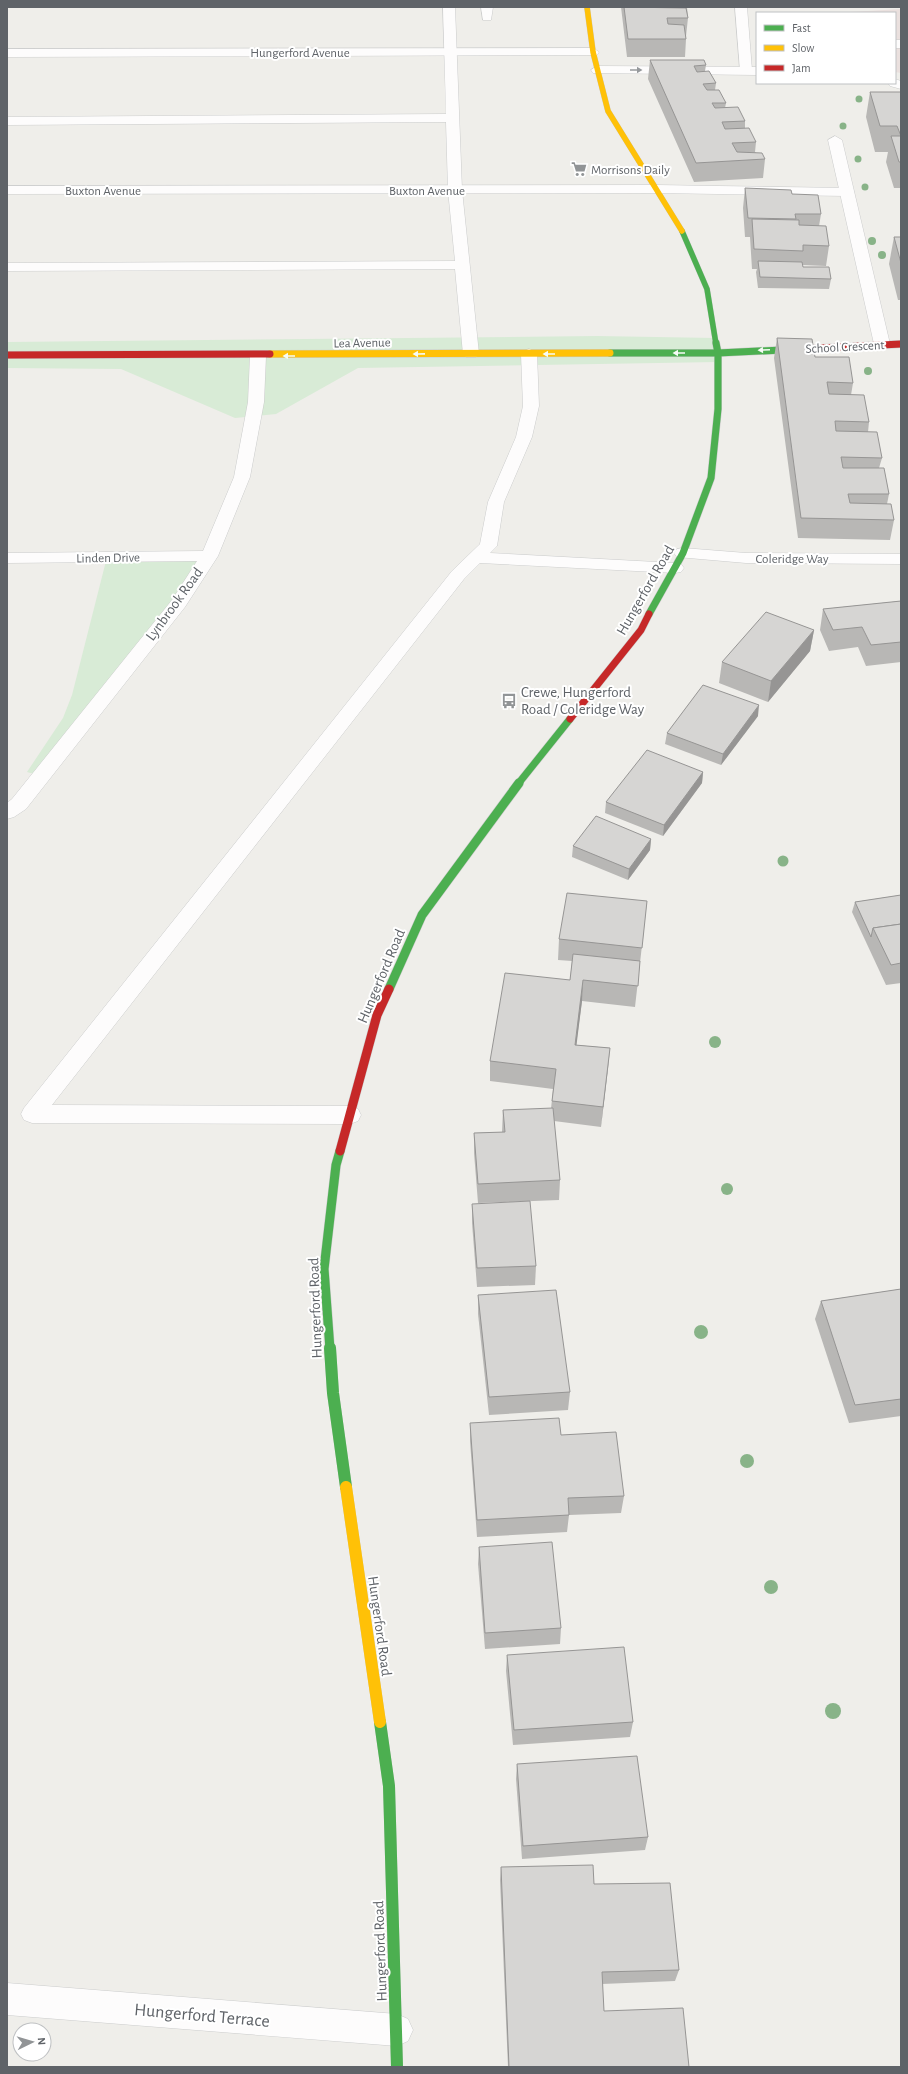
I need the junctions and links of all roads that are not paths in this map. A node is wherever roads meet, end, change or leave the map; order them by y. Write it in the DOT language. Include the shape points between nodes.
graph roads {
  1 [pos="449,7"];
  2 [pos="587,7"];
  3 [pos="741,7"];
  4 [pos="450,51"];
  5 [pos="593,52"];
  6 [pos="7,53"];
  7 [pos="597,70"];
  8 [pos="752,70"];
  9 [pos="453,118"];
  10 [pos="7,121"];
  11 [pos="835,140"];
  12 [pos="656,189"];
  13 [pos="7,190"];
  14 [pos="455,190"];
  15 [pos="847,192"];
  16 [pos="463,265"];
  17 [pos="7,267"];
  18 [pos="882,344"];
  19 [pos="901,344"];
  20 [pos="718,353"];
  21 [pos="471,354"];
  22 [pos="529,354"];
  23 [pos="7,355"];
  24 [pos="258,356"];
  25 [pos="684,553"];
  26 [pos="209,556"];
  27 [pos="7,558"];
  28 [pos="476,558"];
  29 [pos="901,559"];
  30 [pos="675,568"];
  31 [pos="7,812"];
  32 [pos="350,1115"];
  33 [pos="7,1999"];
  34 [pos="397,2030"];
  35 [pos="397,2067"];
  1 -- 4 [label="street"];
  2 -- 5 [label="street, Hungerford Road"];
  3 -- 8 [label="street"];
  4 -- 5 [label="street, Hungerford Avenue"];
  4 -- 6 [label="street, Hungerford Avenue"];
  4 -- 9 [label="street"];
  5 -- 7 [label="street, Hungerford Road"];
  7 -- 8 [label="street, one-way"];
  7 -- 12 [label="street, Hungerford Road" via="608,111"];
  9 -- 10 [label="street"];
  9 -- 14 [label="street"];
  11 -- 15 [label="street"];
  12 -- 14 [label="street, Buxton Avenue"];
  12 -- 15 [label="street, Buxton Avenue"];
  12 -- 20 [label="street, Hungerford Road" via="681,228 707,289"];
  13 -- 14 [label="street, Buxton Avenue"];
  14 -- 16 [label="street"];
  15 -- 18 [label="street"];
  16 -- 17 [label="street"];
  16 -- 21 [label="street"];
  18 -- 19 [label="street, School Crescent"];
  18 -- 20 [label="street, School Crescent, one-way"];
  20 -- 22 [label="street, Lea Avenue, one-way"];
  20 -- 25 [label="street, Hungerford Road" via="718,409 711,478"];
  21 -- 22 [label="street, Lea Avenue"];
  21 -- 24 [label="street, Lea Avenue, one-way"];
  22 -- 28 [label="street" via="531,406 524,437 496,502 488,546"];
  23 -- 24 [label="street, Lea Avenue"];
  24 -- 26 [label="street, Lynbrook Road" via="256,402 242,477"];
  25 -- 29 [label="street, Coleridge Way" via="746,558"];
  25 -- 30 [label="street, Hungerford Road"];
  26 -- 27 [label="street, Linden Drive"];
  26 -- 31 [label="street, Lynbrook Road" via="179,603 19,804"];
  28 -- 30 [label="street"];
  28 -- 32 [label="street" via="453,582 32,1114"];
  30 -- 32 [label="street, Hungerford Road" via="641,630 504,802 422,915 377,1015"];
  32 -- 34 [label="street, Hungerford Road" via="336,1165 324,1269 333,1393 389,1786"];
  33 -- 34 [label="street, Hungerford Terrace"];
  34 -- 35 [label="street, Hungerford Road"];
}
